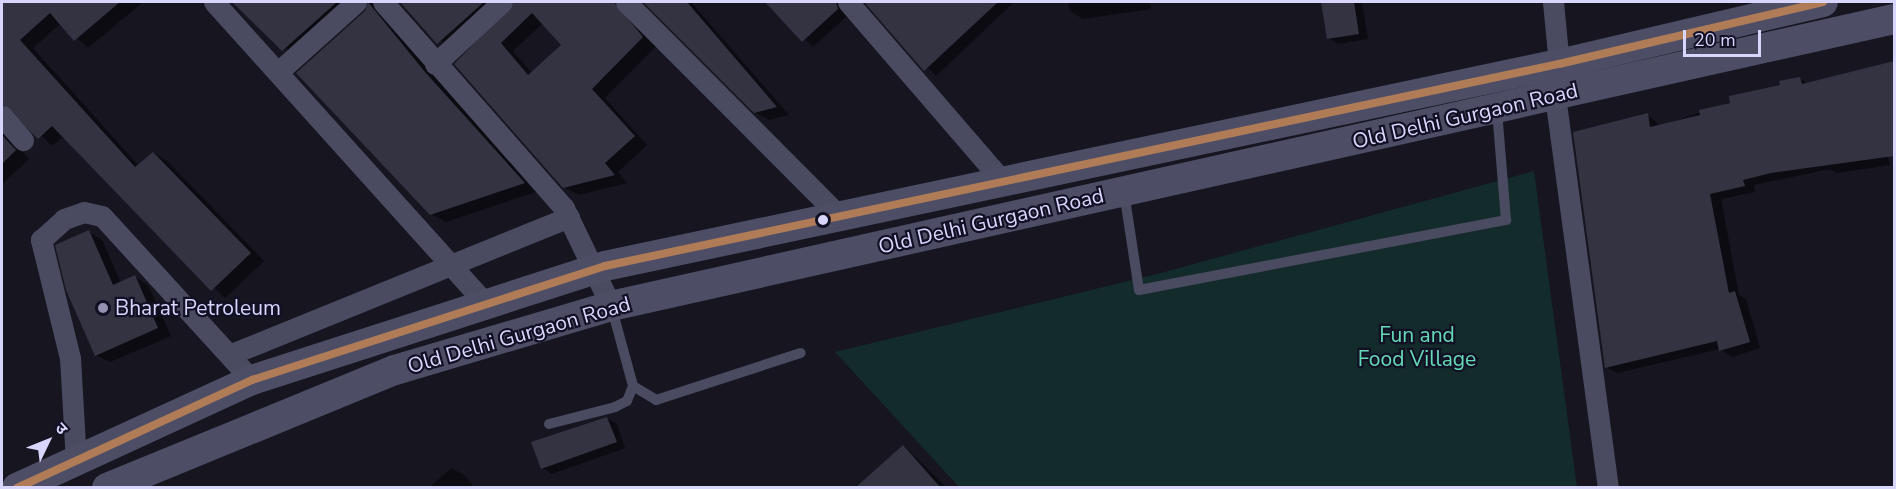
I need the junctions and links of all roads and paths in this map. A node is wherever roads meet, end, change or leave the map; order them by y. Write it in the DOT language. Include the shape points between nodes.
graph roads {
  1 [pos="214,2"];
  2 [pos="356,2"];
  3 [pos="383,2"];
  4 [pos="502,2"];
  5 [pos="626,2"];
  6 [pos="848,2"];
  7 [pos="1554,2"];
  8 [pos="1823,2"];
  9 [pos="1894,19"];
  10 [pos="435,64"];
  11 [pos="1559,64"];
  12 [pos="278,72"];
  13 [pos="1555,96"];
  14 [pos="1496,109"];
  15 [pos="2,116"];
  16 [pos="23,140"];
  17 [pos="1001,179"];
  18 [pos="1124,192"];
  19 [pos="839,216"];
  20 [pos="569,217"];
  21 [pos="449,263"];
  22 [pos="595,270"];
  23 [pos="488,306"];
  24 [pos="611,306"];
  25 [pos="801,353"];
  26 [pos="229,355"];
  27 [pos="252,380"];
  28 [pos="633,386"];
  29 [pos="549,424"];
  30 [pos="76,462"];
  31 [pos="17,488"];
  32 [pos="107,488"];
  33 [pos="1608,488"];
  1 -- 12 [label="street"];
  2 -- 12 [label="street"];
  3 -- 10 [label="street"];
  4 -- 10 [label="street"];
  5 -- 19 [label="street"];
  6 -- 17 [label="street"];
  7 -- 11 [label="street"];
  8 -- 11 [label="main road, Old Delhi Gurgaon Road"];
  9 -- 13 [label="main road, Old Delhi Gurgaon Road"];
  10 -- 20 [label="street"];
  11 -- 17 [label="main road, Old Delhi Gurgaon Road"];
  12 -- 21 [label="street"];
  13 -- 14 [label="main road, Old Delhi Gurgaon Road"];
  13 -- 33 [label="street"];
  14 -- 18 [label="main road, Old Delhi Gurgaon Road"];
  14 -- 18 [label="lane" via="1506,220 1139,290"];
  15 -- 16 [label="street"];
  17 -- 19 [label="main road, Old Delhi Gurgaon Road"];
  18 -- 24 [label="main road, Old Delhi Gurgaon Road"];
  19 -- 22 [label="main road, Old Delhi Gurgaon Road"];
  20 -- 21 [label="street"];
  20 -- 22 [label="street"];
  21 -- 23 [label="street"];
  21 -- 26 [label="street"];
  22 -- 23 [label="main road, Old Delhi Gurgaon Road"];
  22 -- 24 [label="street"];
  23 -- 27 [label="main road, Old Delhi Gurgaon Road"];
  24 -- 28 [label="lane"];
  24 -- 32 [label="main road, Old Delhi Gurgaon Road" via="395,370"];
  25 -- 28 [label="lane" via="656,400"];
  26 -- 27 [label="street"];
  26 -- 30 [label="street" via="102,216 84,212 50,227 41,240 70,358"];
  27 -- 30 [label="main road, Old Delhi Gurgaon Road"];
  28 -- 29 [label="lane" via="627,401 615,407"];
  30 -- 31 [label="main road, Old Delhi Gurgaon Road"];
}
